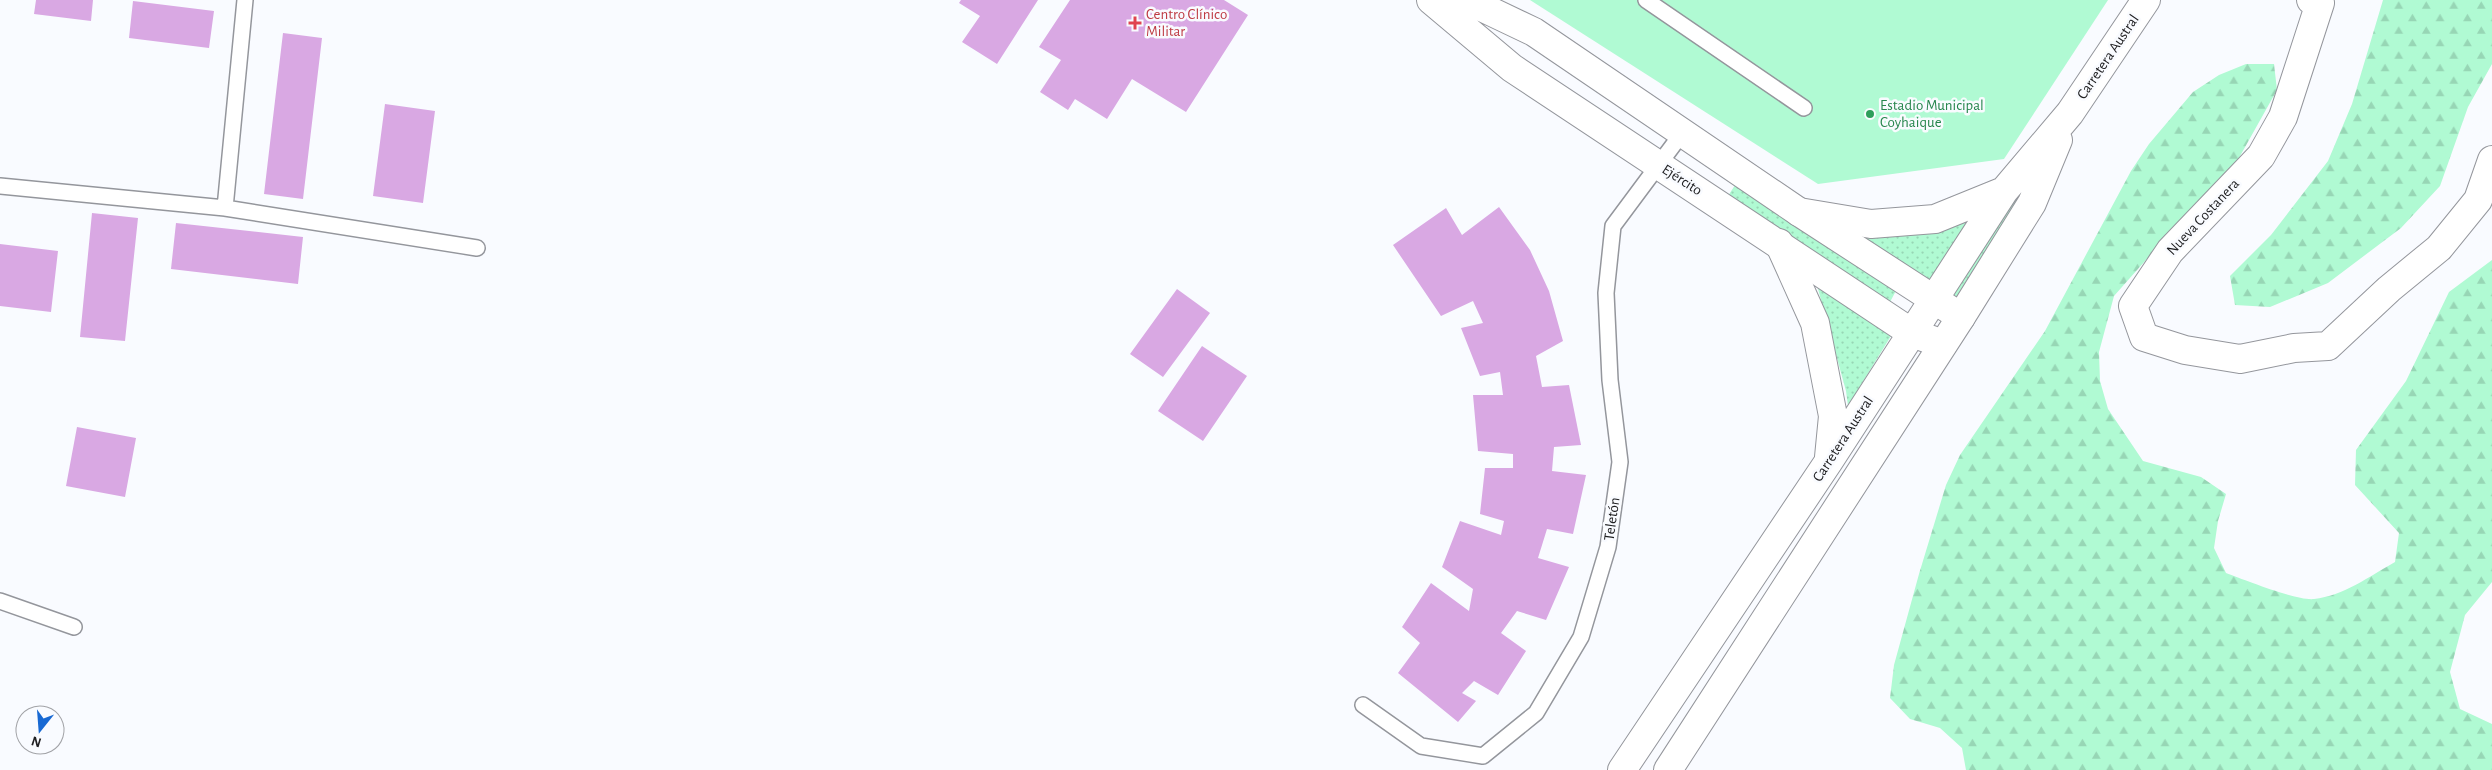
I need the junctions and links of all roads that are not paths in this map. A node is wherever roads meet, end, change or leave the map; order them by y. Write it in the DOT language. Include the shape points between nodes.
graph roads {
  1 [pos="245,0"];
  2 [pos="1431,0"];
  3 [pos="1467,0"];
  4 [pos="1646,0"];
  5 [pos="2146,0"];
  6 [pos="2312,0"];
  7 [pos="1804,108"];
  8 [pos="2070,114"];
  9 [pos="1683,132"];
  10 [pos="2492,160"];
  11 [pos="1659,164"];
  12 [pos="0,186"];
  13 [pos="2004,191"];
  14 [pos="225,208"];
  15 [pos="1799,212"];
  16 [pos="1779,243"];
  17 [pos="477,248"];
  18 [pos="1935,298"];
  19 [pos="1962,317"];
  20 [pos="1912,333"];
  21 [pos="1943,344"];
  22 [pos="1829,461"];
  23 [pos="0,601"];
  24 [pos="74,627"];
  25 [pos="1364,705"];
  26 [pos="1622,770"];
  27 [pos="1668,770"];
  1 -- 14 [label="lane"];
  2 -- 11 [label="main road, Ejército" via="1512,68"];
  3 -- 9 [label="main road" via="1534,32"];
  4 -- 7 [label="lane"];
  5 -- 8 [label="main road, Carretera Austral"];
  6 -- 10 [label="main road, Nueva Costanera" via="2320,3 2283,117 2261,156 2170,251 2133,306 2144,337 2185,350 2240,359 2294,348 2328,346 2439,248 2478,200"];
  8 -- 13 [label="main road, Carretera Austral"];
  8 -- 19 [label="main road, Carretera Austral" via="2032,203"];
  9 -- 11 [label="lane, Teletón"];
  9 -- 15 [label="main road"];
  11 -- 16 [label="main road, Ejército"];
  11 -- 25 [label="lane, Teletón" via="1613,226 1606,293 1610,380 1620,462 1608,547 1581,637 1536,714 1483,756 1421,746"];
  12 -- 14 [label="lane"];
  13 -- 15 [label="main road" via="1935,219 1870,224"];
  13 -- 18 [label="main road, Carretera Austral"];
  14 -- 17 [label="lane"];
  15 -- 18 [label="main road"];
  16 -- 20 [label="main road, Ejército"];
  16 -- 22 [label="main road" via="1815,323 1833,416"];
  18 -- 19 [label="main road"];
  18 -- 20 [label="main road, Carretera Austral"];
  19 -- 21 [label="main road, Carretera Austral"];
  20 -- 21 [label="main road, Ejército"];
  20 -- 22 [label="main road, Carretera Austral"];
  21 -- 27 [label="main road, Carretera Austral"];
  22 -- 26 [label="main road, Carretera Austral"];
  23 -- 24 [label="lane"];
}
